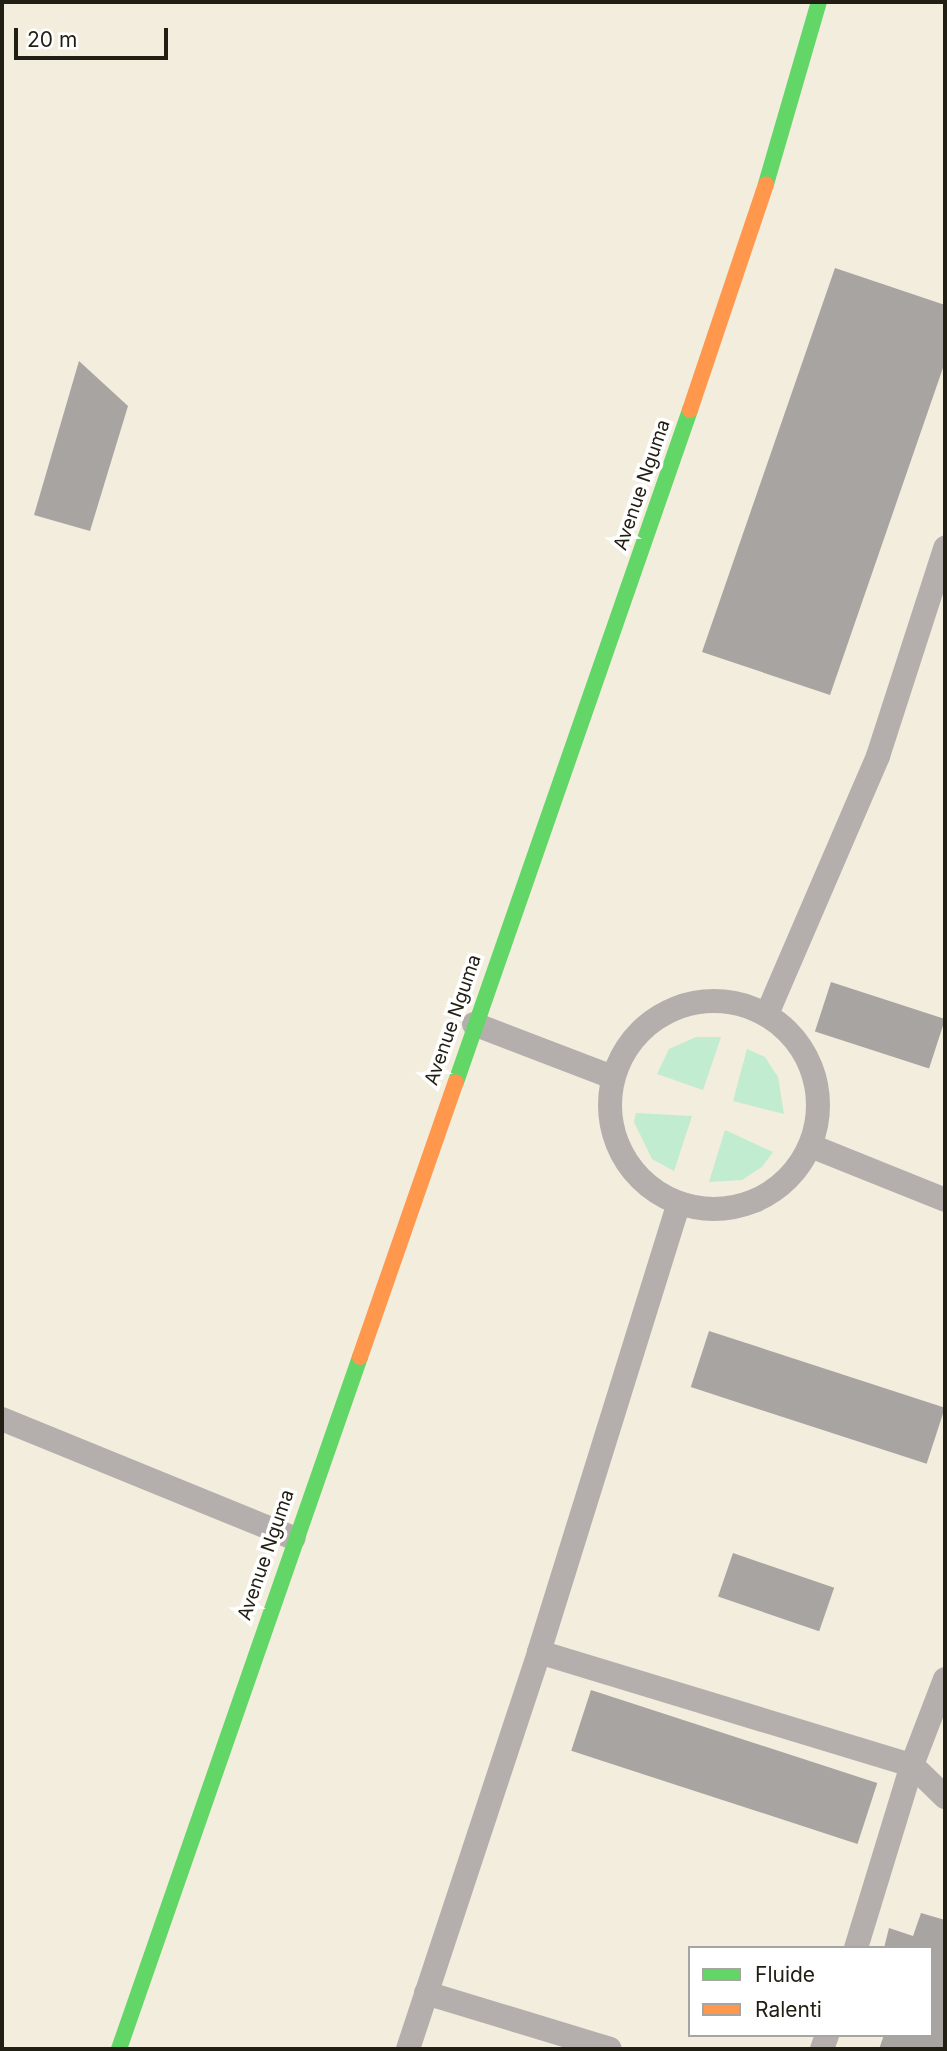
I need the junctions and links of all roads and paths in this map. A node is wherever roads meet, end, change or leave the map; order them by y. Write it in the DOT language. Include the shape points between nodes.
graph roads {
  1 [pos="819,2"];
  2 [pos="945,548"];
  3 [pos="767,1014"];
  4 [pos="474,1024"];
  5 [pos="612,1077"];
  6 [pos="811,1146"];
  7 [pos="945,1200"];
  8 [pos="679,1203"];
  9 [pos="2,1419"];
  10 [pos="294,1538"];
  11 [pos="539,1652"];
  12 [pos="945,1679"];
  13 [pos="912,1765"];
  14 [pos="945,1797"];
  15 [pos="857,1946"];
  16 [pos="426,1993"];
  17 [pos="119,2049"];
  18 [pos="408,2049"];
  19 [pos="610,2049"];
  1 -- 4 [label="main road, Avenue Nguma" via="749,242"];
  2 -- 3 [label="lane" via="878,756"];
  3 -- 5 [label="lane" via="737,1002 705,1000 674,1008 646,1024 625,1048"];
  3 -- 6 [label="lane" via="790,1033 808,1057 818,1086 819,1116"];
  4 -- 5 [label="lane"];
  4 -- 10 [label="main road, Avenue Nguma"];
  5 -- 8 [label="lane" via="609,1108 615,1139 629,1166 652,1188"];
  6 -- 7 [label="lane"];
  6 -- 8 [label="lane" via="795,1172 761,1198 741,1206 710,1209"];
  8 -- 11 [label="lane"];
  9 -- 10 [label="lane"];
  10 -- 17 [label="main road, Avenue Nguma"];
  11 -- 13 [label="lane"];
  11 -- 16 [label="lane"];
  12 -- 13 [label="lane"];
  13 -- 14 [label="lane"];
  13 -- 15 [label="lane"];
  16 -- 18 [label="lane"];
  16 -- 19 [label="lane"];
}
